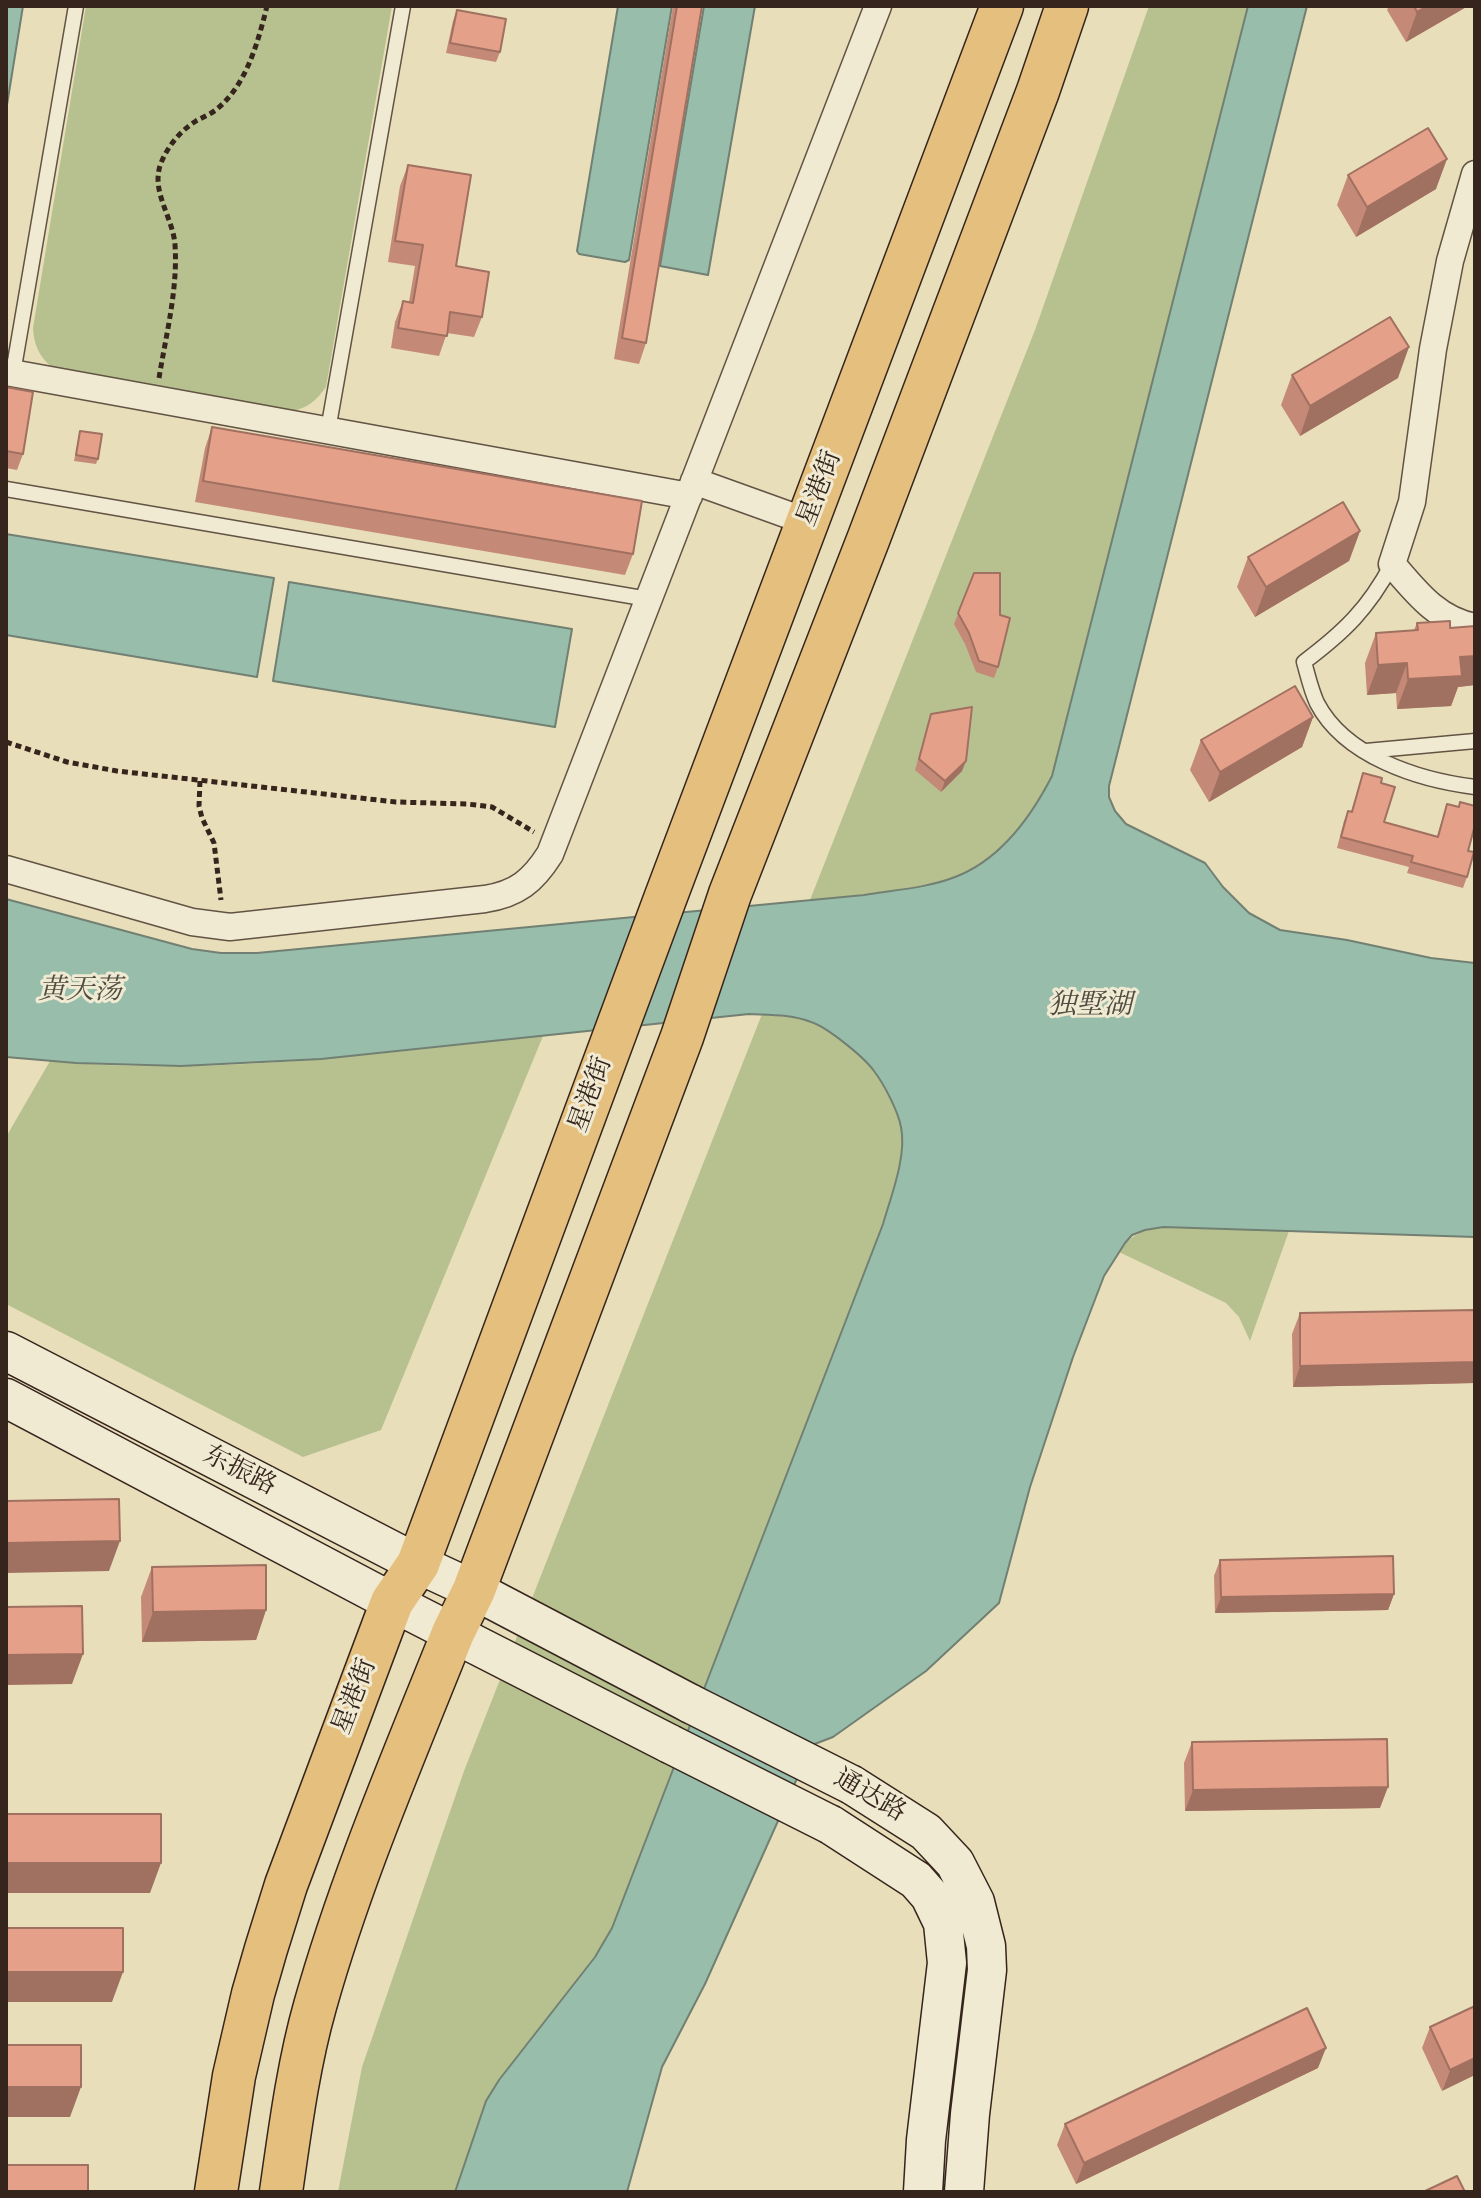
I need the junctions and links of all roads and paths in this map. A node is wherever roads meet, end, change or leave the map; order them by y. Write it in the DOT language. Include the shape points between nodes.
graph roads {
  1 [pos="76,6"];
  2 [pos="267,6"];
  3 [pos="403,6"];
  4 [pos="878,6"];
  5 [pos="1002,6"];
  6 [pos="1067,6"];
  7 [pos="1475,174"];
  8 [pos="10,373"];
  9 [pos="155,399"];
  10 [pos="328,430"];
  11 [pos="6,489"];
  12 [pos="691,489"];
  13 [pos="808,522"];
  14 [pos="1392,564"];
  15 [pos="648,599"];
  16 [pos="1475,627"];
  17 [pos="1475,741"];
  18 [pos="6,742"];
  19 [pos="1365,751"];
  20 [pos="200,781"];
  21 [pos="1475,787"];
  22 [pos="553,844"];
  23 [pos="6,869"];
  24 [pos="224,926"];
  25 [pos="6,1351"];
  26 [pos="6,1398"];
  27 [pos="418,1564"];
  28 [pos="474,1590"];
  29 [pos="392,1602"];
  30 [pos="453,1633"];
  31 [pos="216,2192"];
  32 [pos="281,2192"];
  33 [pos="923,2192"];
  34 [pos="964,2192"];
  1 -- 8 [label="lane"];
  2 -- 9 [label="path" via="244,75 216,109 172,142 161,164 158,186 174,234 175,277"];
  3 -- 10 [label="lane"];
  4 -- 12 [label="street"];
  5 -- 13 [label="main road, 星港街"];
  6 -- 28 [label="main road" via="730,894 682,1037"];
  7 -- 14 [label="street" via="1450,261 1433,349 1412,502"];
  8 -- 9 [label="street"];
  9 -- 10 [label="street"];
  10 -- 12 [label="street"];
  11 -- 15 [label="lane"];
  12 -- 13 [label="street"];
  12 -- 15 [label="street"];
  13 -- 27 [label="main road, 星港街"];
  14 -- 16 [label="street" via="1435,610"];
  14 -- 19 [label="lane" via="1356,619 1304,662 1318,704"];
  15 -- 22 [label="street"];
  17 -- 19 [label="lane"];
  18 -- 20 [label="path" via="93,768"];
  19 -- 21 [label="lane" via="1402,770"];
  20 -- 22 [label="path" via="492,807"];
  20 -- 24 [label="path" via="199,806 216,852"];
  22 -- 24 [label="street" via="529,882 500,897"];
  23 -- 24 [label="street" via="192,922"];
  25 -- 27 [label="main road, 东振路"];
  26 -- 29 [label="main road, 东振路"];
  27 -- 28 [label="main road, 东振路"];
  27 -- 29 [label="main road, 星港街"];
  28 -- 30 [label="main road"];
  28 -- 34 [label="main road, 通达路, bridge" via="852,1785 942,1847 975,1902 986,1946"];
  29 -- 30 [label="main road, 东振路"];
  29 -- 31 [label="main road, 星港街" via="266,1949 237,2064"];
  30 -- 32 [label="main road" via="326,1969 297,2088"];
  30 -- 33 [label="main road, 通达路, bridge" via="831,1825 916,1880 930,1896 943,1923 947,1963"];
}
